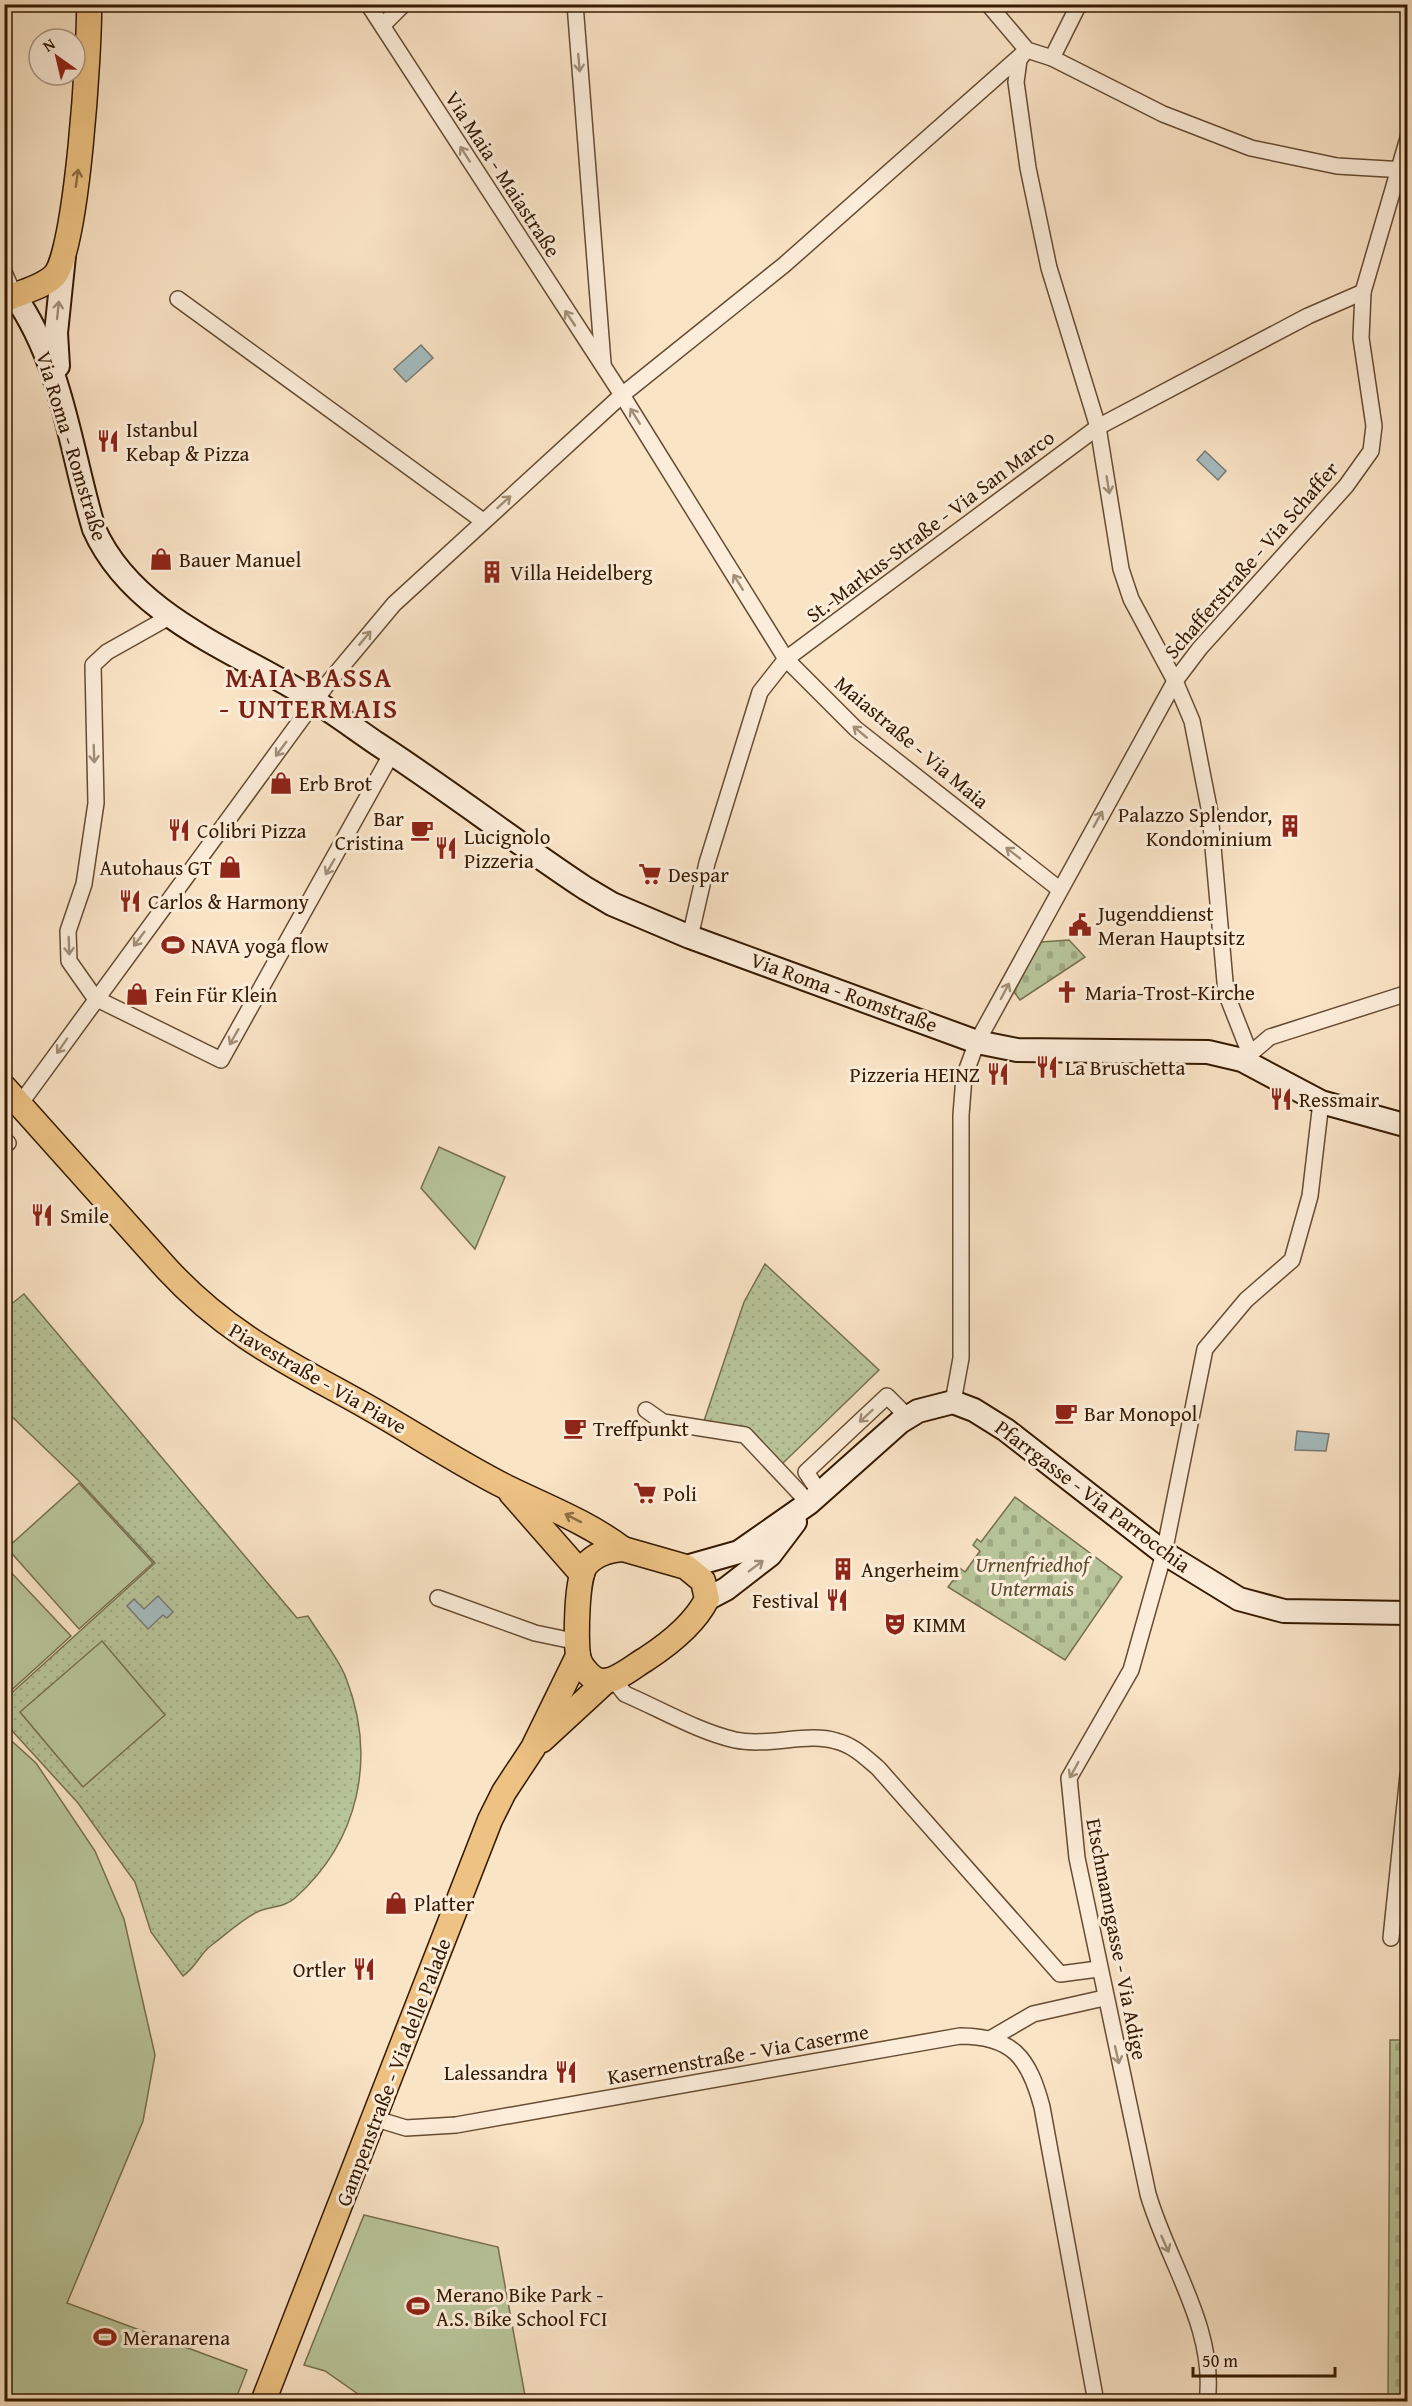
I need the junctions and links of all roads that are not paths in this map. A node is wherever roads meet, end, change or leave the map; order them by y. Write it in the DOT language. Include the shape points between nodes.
graph roads {
  1 [pos="89,4"];
  2 [pos="368,4"];
  3 [pos="404,4"];
  4 [pos="575,4"];
  5 [pos="988,4"];
  6 [pos="1079,4"];
  7 [pos="383,25"];
  8 [pos="1027,50"];
  9 [pos="1052,58"];
  10 [pos="1407,138"];
  11 [pos="1402,170"];
  12 [pos="64,255"];
  13 [pos="4,272"];
  14 [pos="1363,292"];
  15 [pos="9,298"];
  16 [pos="178,299"];
  17 [pos="603,366"];
  18 [pos="59,389"];
  19 [pos="622,395"];
  20 [pos="1098,427"];
  21 [pos="483,521"];
  22 [pos="171,616"];
  23 [pos="786,659"];
  24 [pos="1175,681"];
  25 [pos="323,708"];
  26 [pos="392,753"];
  27 [pos="1059,889"];
  28 [pos="690,937"];
  29 [pos="1407,993"];
  30 [pos="95,998"];
  31 [pos="977,1042"];
  32 [pos="1246,1057"];
  33 [pos="12,1095"];
  34 [pos="1320,1102"];
  35 [pos="1407,1126"];
  36 [pos="953,1402"];
  37 [pos="646,1410"];
  38 [pos="506,1486"];
  39 [pos="814,1498"];
  40 [pos="623,1549"];
  41 [pos="1164,1553"];
  42 [pos="686,1567"];
  43 [pos="582,1574"];
  44 [pos="438,1598"];
  45 [pos="707,1599"];
  46 [pos="1407,1613"];
  47 [pos="578,1649"];
  48 [pos="609,1680"];
  49 [pos="533,1748"];
  50 [pos="1407,1775"];
  51 [pos="1391,1938"];
  52 [pos="1098,1969"];
  53 [pos="1104,1998"];
  54 [pos="990,2038"];
  55 [pos="373,2118"];
  56 [pos="263,2402"];
  57 [pos="1096,2402"];
  58 [pos="1207,2402"];
  12 -- 1 [label="main road, one-way" via="80,158"];
  2 -- 7 [label="street, Via Maia - Maiastraße"];
  3 -- 7 [label="street"];
  4 -- 17 [label="street, one-way"];
  5 -- 8 [label="street"];
  6 -- 9 [label="street"];
  17 -- 7 [label="street, Via Maia - Maiastraße, one-way"];
  8 -- 9 [label="street"];
  8 -- 19 [label="street" via="784,265"];
  8 -- 20 [label="street" via="1019,60 1016,82 1028,168 1049,268"];
  9 -- 11 [label="street" via="1163,114 1251,148 1337,166"];
  10 -- 11 [label="street, Schafferstraße - Via Schaffer"];
  11 -- 14 [label="street, Schafferstraße - Via Schaffer"];
  12 -- 15 [label="main road" via="55,276"];
  18 -- 12 [label="street, one-way" via="56,333"];
  13 -- 15 [label="street"];
  14 -- 20 [label="street, St.-Markus-Straße - Via San Marco" via="1308,316"];
  14 -- 24 [label="street, Schafferstraße - Via Schaffer" via="1361,338 1374,426 1371,451 1346,486"];
  15 -- 18 [label="street, Via Roma - Romstraße" via="41,341"];
  16 -- 21 [label="street"];
  17 -- 19 [label="street, Maiastraße - Via Maia"];
  18 -- 22 [label="street, Via Roma - Romstraße" via="90,517 103,549 126,579"];
  21 -- 19 [label="street, one-way"];
  23 -- 19 [label="street, Maiastraße - Via Maia, one-way"];
  20 -- 23 [label="street, St.-Markus-Straße - Via San Marco"];
  20 -- 24 [label="street, one-way" via="1121,569 1131,599"];
  25 -- 21 [label="street, one-way" via="328,683 394,604"];
  22 -- 25 [label="street, Via Roma - Romstraße"];
  22 -- 30 [label="street, one-way" via="107,652 93,665 96,803 84,884 68,931 69,961"];
  27 -- 23 [label="street, Maiastraße - Via Maia, one-way" via="856,729"];
  23 -- 28 [label="street, St.-Markus-Straße - Via San Marco" via="760,692 707,863"];
  27 -- 24 [label="street, Schafferstraße - Via Schaffer, one-way"];
  24 -- 32 [label="street" via="1192,721 1210,813 1226,993"];
  25 -- 26 [label="street, Via Roma - Romstraße"];
  25 -- 30 [label="street, one-way"];
  26 -- 28 [label="street, Via Roma - Romstraße" via="585,888 612,904"];
  26 -- 30 [label="street, one-way" via="221,1060"];
  31 -- 27 [label="street, Schafferstraße - Via Schaffer, one-way"];
  28 -- 31 [label="street, Via Roma - Romstraße"];
  29 -- 32 [label="street" via="1270,1037"];
  30 -- 33 [label="street, one-way"];
  31 -- 32 [label="street, Via Roma - Romstraße" via="1017,1050 1179,1049"];
  31 -- 36 [label="street, Schafferstraße - Via Schaffer" via="964,1077 962,1106 961,1358"];
  32 -- 34 [label="street, Via Roma - Romstraße"];
  33 -- 38 [label="main road, Piavestraße - Via Piave" via="187,1291 224,1324"];
  34 -- 35 [label="street, Via Roma - Romstraße"];
  34 -- 41 [label="street, Etschmanngasse - Via Adige" via="1310,1196 1292,1260 1246,1300 1205,1349"];
  36 -- 39 [label="street" via="908,1417"];
  36 -- 41 [label="street, Pfarrgasse - Via Parrocchia" via="1006,1430"];
  37 -- 39 [label="street" via="663,1422 745,1435"];
  40 -- 38 [label="main road, Piavestraße - Via Piave, one-way" via="575,1518"];
  38 -- 43 [label="main road, Piavestraße - Via Piave"];
  39 -- 42 [label="street" via="739,1552"];
  45 -- 39 [label="street, one-way" via="770,1556"];
  40 -- 42 [label="main road"];
  40 -- 43 [label="main road" via="608,1550"];
  41 -- 46 [label="street, Pfarrgasse - Via Parrocchia" via="1239,1599 1284,1611"];
  41 -- 52 [label="street, Etschmanngasse - Via Adige, one-way" via="1131,1670 1069,1778 1077,1858"];
  42 -- 45 [label="main road" via="703,1581"];
  43 -- 47 [label="main road"];
  44 -- 47 [label="street"];
  45 -- 48 [label="main road" via="699,1614 650,1656"];
  47 -- 48 [label="main road" via="591,1677"];
  47 -- 49 [label="main road, Gampenstraße - Via delle Palade"];
  48 -- 49 [label="main road, Gampenstraße - Via delle Palade"];
  48 -- 52 [label="street" via="624,1694 735,1740 835,1740 859,1751 1060,1974"];
  49 -- 55 [label="main road, Gampenstraße - Via delle Palade" via="490,1820"];
  50 -- 51 [label="street"];
  52 -- 53 [label="street, Etschmanngasse - Via Adige"];
  53 -- 54 [label="street" via="1033,2014"];
  53 -- 58 [label="street, Etschmanngasse - Via Adige, one-way" via="1157,2227 1202,2338 1209,2370"];
  54 -- 55 [label="street, Kasernenstraße - Via Caserme" via="960,2036 456,2125 406,2128"];
  54 -- 57 [label="street" via="1015,2051 1035,2080"];
  55 -- 56 [label="main road, Gampenstraße - Via delle Palade"];
}
